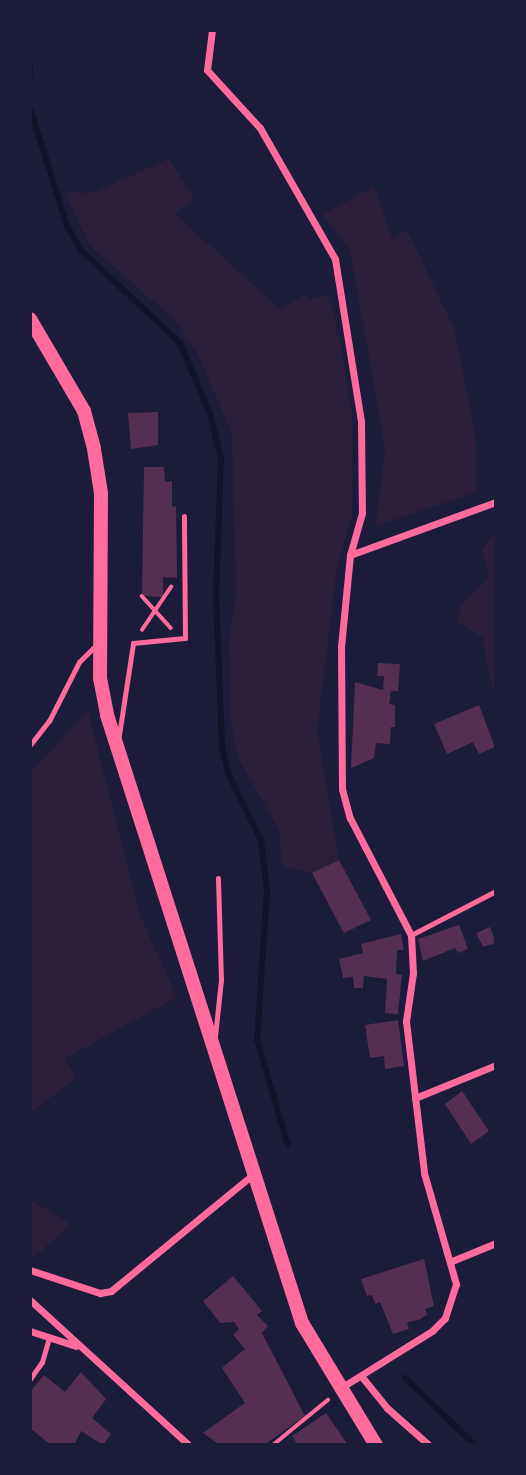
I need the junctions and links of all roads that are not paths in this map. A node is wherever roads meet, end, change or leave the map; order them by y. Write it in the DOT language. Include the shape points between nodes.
graph roads {
  1 [pos="212,30"];
  2 [pos="30,319"];
  3 [pos="496,502"];
  4 [pos="184,516"];
  5 [pos="350,555"];
  6 [pos="102,639"];
  7 [pos="30,745"];
  8 [pos="117,745"];
  9 [pos="218,878"];
  10 [pos="496,891"];
  11 [pos="411,935"];
  12 [pos="214,1053"];
  13 [pos="496,1065"];
  14 [pos="415,1098"];
  15 [pos="252,1175"];
  16 [pos="496,1243"];
  17 [pos="452,1261"];
  18 [pos="30,1270"];
  19 [pos="30,1300"];
  20 [pos="30,1331"];
  21 [pos="49,1337"];
  22 [pos="79,1347"];
  23 [pos="362,1377"];
  24 [pos="30,1379"];
  25 [pos="339,1389"];
  26 [pos="189,1445"];
  27 [pos="376,1445"];
  28 [pos="429,1445"];
  1 -- 5 [label="street" via="207,70 260,128 335,259 361,422 362,513"];
  2 -- 6 [label="main road" via="84,411 94,449 101,493"];
  3 -- 5 [label="street"];
  4 -- 8 [label="lane" via="185,638 133,643"];
  5 -- 11 [label="street" via="341,646 342,789 350,818"];
  6 -- 7 [label="lane" via="79,662 49,721"];
  6 -- 8 [label="main road" via="100,678"];
  8 -- 12 [label="main road"];
  9 -- 12 [label="lane" via="221,980"];
  10 -- 11 [label="lane"];
  11 -- 14 [label="street" via="413,973 406,1021"];
  12 -- 15 [label="main road"];
  13 -- 14 [label="street"];
  14 -- 17 [label="street" via="424,1172"];
  15 -- 18 [label="street" via="110,1291 100,1293"];
  15 -- 25 [label="main road" via="302,1323"];
  16 -- 17 [label="street"];
  17 -- 23 [label="street" via="456,1284 446,1318"];
  19 -- 22 [label="street"];
  20 -- 21 [label="street"];
  21 -- 22 [label="street"];
  21 -- 24 [label="lane" via="42,1362"];
  22 -- 26 [label="street"];
  23 -- 25 [label="street"];
  23 -- 28 [label="street" via="387,1408"];
  25 -- 27 [label="main road"];
}
